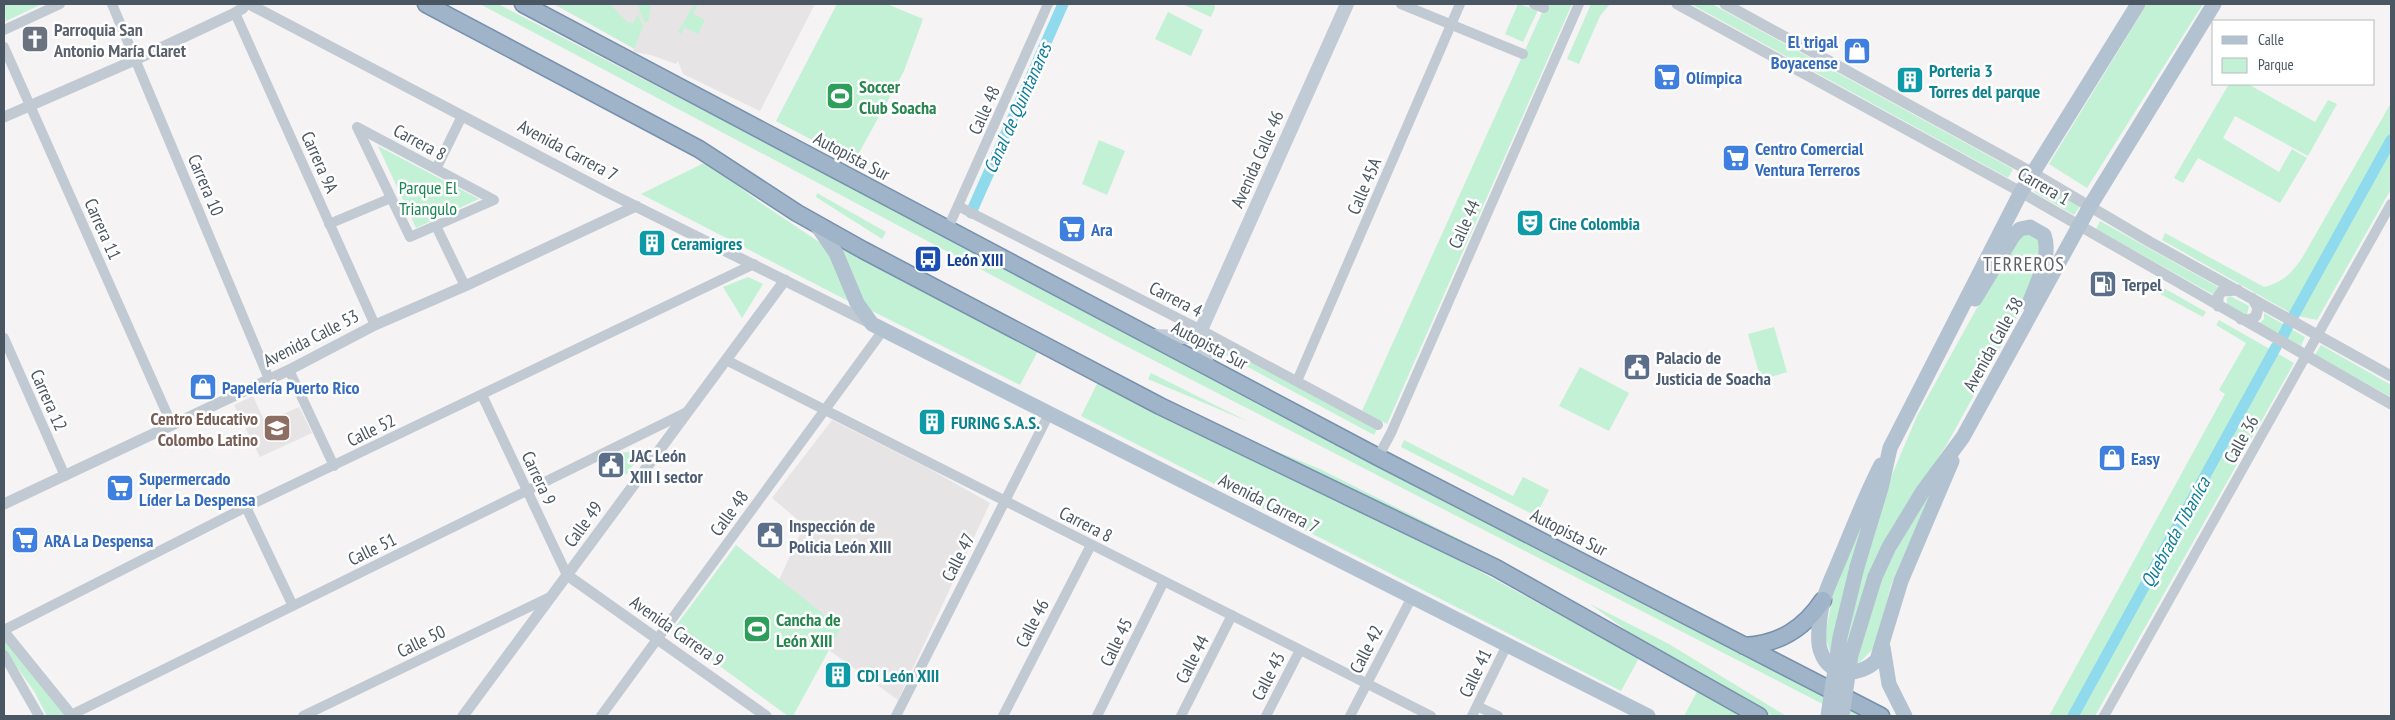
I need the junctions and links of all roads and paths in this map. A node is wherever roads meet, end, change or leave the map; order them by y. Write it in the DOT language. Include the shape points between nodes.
graph roads {
  1 [pos="60,4"];
  2 [pos="112,4"];
  3 [pos="245,4"];
  4 [pos="249,4"];
  5 [pos="426,4"];
  6 [pos="523,4"];
  7 [pos="1048,4"];
  8 [pos="1347,4"];
  9 [pos="1401,4"];
  10 [pos="1460,4"];
  11 [pos="1579,4"];
  12 [pos="1677,4"];
  13 [pos="1725,4"];
  14 [pos="2138,4"];
  15 [pos="2214,4"];
  16 [pos="235,13"];
  17 [pos="1451,25"];
  18 [pos="4,30"];
  19 [pos="4,47"];
  20 [pos="1523,54"];
  21 [pos="135,60"];
  22 [pos="30,106"];
  23 [pos="462,116"];
  24 [pos="4,117"];
  25 [pos="436,169"];
  26 [pos="2033,173"];
  27 [pos="2021,192"];
  28 [pos="391,198"];
  29 [pos="2391,204"];
  30 [pos="636,206"];
  31 [pos="958,206"];
  32 [pos="2090,206"];
  33 [pos="329,224"];
  34 [pos="816,224"];
  35 [pos="436,226"];
  36 [pos="2079,226"];
  37 [pos="948,228"];
  38 [pos="754,264"];
  39 [pos="785,280"];
  40 [pos="465,286"];
  41 [pos="2238,290"];
  42 [pos="2251,298"];
  43 [pos="2218,306"];
  44 [pos="2241,319"];
  45 [pos="375,325"];
  46 [pos="878,327"];
  47 [pos="1201,330"];
  48 [pos="2318,335"];
  49 [pos="1150,336"];
  50 [pos="4,338"];
  51 [pos="2016,340"];
  52 [pos="1943,343"];
  53 [pos="2306,357"];
  54 [pos="726,360"];
  55 [pos="1208,366"];
  56 [pos="288,370"];
  57 [pos="2391,376"];
  58 [pos="269,379"];
  59 [pos="1297,381"];
  60 [pos="482,395"];
  61 [pos="2391,404"];
  62 [pos="825,410"];
  63 [pos="687,412"];
  64 [pos="1050,412"];
  65 [pos="172,425"];
  66 [pos="1378,425"];
  67 [pos="1963,437"];
  68 [pos="1890,448"];
  69 [pos="1378,457"];
  70 [pos="334,466"];
  71 [pos="64,476"];
  72 [pos="528,491"];
  73 [pos="1005,501"];
  74 [pos="4,504"];
  75 [pos="246,507"];
  76 [pos="1091,544"];
  77 [pos="567,575"];
  78 [pos="1164,581"];
  79 [pos="552,596"];
  80 [pos="1412,598"];
  81 [pos="1823,600"];
  82 [pos="293,606"];
  83 [pos="1232,616"];
  84 [pos="4,631"];
  85 [pos="657,639"];
  86 [pos="1507,645"];
  87 [pos="1883,645"];
  88 [pos="1744,646"];
  89 [pos="1300,650"];
  90 [pos="4,654"];
  91 [pos="1367,684"];
  92 [pos="1477,706"];
  93 [pos="40,716"];
  94 [pos="72,716"];
  95 [pos="304,716"];
  96 [pos="463,716"];
  97 [pos="601,716"];
  98 [pos="766,716"];
  99 [pos="896,716"];
  100 [pos="1003,716"];
  101 [pos="1097,716"];
  102 [pos="1181,716"];
  103 [pos="1266,716"];
  104 [pos="1350,716"];
  105 [pos="1432,716"];
  106 [pos="1472,716"];
  107 [pos="1498,716"];
  108 [pos="1648,716"];
  109 [pos="1759,716"];
  110 [pos="1828,716"];
  111 [pos="1842,716"];
  112 [pos="1881,716"];
  113 [pos="1905,716"];
  114 [pos="2104,716"];
  1 -- 18 [label="street"];
  2 -- 21 [label="street, Carrera 10"];
  3 -- 16 [label="street"];
  4 -- 23 [label="street, Avenida Carrera 7"];
  5 -- 34 [label="highway" via="691,145"];
  6 -- 37 [label="highway, Autopista Sur"];
  7 -- 31 [label="street, Calle 48"];
  8 -- 47 [label="main road, Avenida Calle 46"];
  9 -- 17 [label="street"];
  10 -- 17 [label="street, Calle 45A"];
  11 -- 69 [label="street, Calle 44"];
  12 -- 27 [label="street, Carrera 1"];
  13 -- 26 [label="street, Carrera 1"];
  14 -- 26 [label="main road"];
  15 -- 32 [label="main road, Avenida Calle 38"];
  16 -- 21 [label="street"];
  16 -- 33 [label="street, Carrera 9A"];
  17 -- 20 [label="street"];
  17 -- 59 [label="street, Calle 45A"];
  19 -- 22 [label="street, Carrera 11"];
  21 -- 22 [label="street"];
  21 -- 58 [label="street, Carrera 10"];
  22 -- 24 [label="street"];
  22 -- 65 [label="street, Carrera 11"];
  23 -- 25 [label="street"];
  23 -- 30 [label="street, Avenida Carrera 7"];
  25 -- 28 [label="street, Carrera 8" via="357,127"];
  25 -- 35 [label="street, Carrera 8" via="494,200"];
  26 -- 27 [label="main road"];
  26 -- 32 [label="street, Carrera 1"];
  27 -- 36 [label="street, Carrera 1"];
  27 -- 52 [label="main road"];
  28 -- 33 [label="street"];
  28 -- 35 [label="street" via="410,237"];
  29 -- 48 [label="street, Calle 36"];
  30 -- 38 [label="street, Avenida Carrera 7"];
  30 -- 40 [label="street, Avenida Calle 53"];
  31 -- 37 [label="street, Calle 48"];
  31 -- 47 [label="street, Carrera 4"];
  32 -- 36 [label="main road, Avenida Calle 38"];
  32 -- 41 [label="street, Carrera 1"];
  33 -- 45 [label="street, Carrera 9A"];
  34 -- 46 [label="main road, Avenida Carrera 7" via="836,253 857,303"];
  34 -- 109 [label="highway" via="1160,406 1496,568"];
  35 -- 40 [label="street"];
  36 -- 43 [label="street, Carrera 1"];
  36 -- 51 [label="main road, Avenida Calle 38"];
  37 -- 49 [label="highway, Autopista Sur"];
  38 -- 39 [label="street, Avenida Carrera 7"];
  38 -- 60 [label="street, Calle 52"];
  39 -- 46 [label="street, Avenida Carrera 7"];
  39 -- 54 [label="street, Calle 49"];
  40 -- 45 [label="street, Avenida Calle 53"];
  41 -- 42 [label="street, Carrera 1"];
  41 -- 43 [label="street" via="2222,291"];
  42 -- 44 [label="street" via="2258,308 2256,316 2250,320"];
  42 -- 48 [label="street, Carrera 1"];
  43 -- 44 [label="street, Carrera 1"];
  44 -- 53 [label="street, Carrera 1"];
  45 -- 56 [label="street, Avenida Calle 53"];
  46 -- 62 [label="street, Calle 48"];
  46 -- 64 [label="main road, Avenida Carrera 7"];
  47 -- 49 [label="main road" via="1186,337"];
  47 -- 55 [label="main road" via="1201,350"];
  47 -- 59 [label="street, Carrera 4"];
  48 -- 53 [label="street, Calle 36"];
  48 -- 57 [label="street, Carrera 1"];
  49 -- 55 [label="highway, Autopista Sur"];
  50 -- 71 [label="street, Carrera 12"];
  51 -- 52 [label="main road" via="2046,247 2044,235 2030,227 2020,229 2013,236 1985,285"];
  51 -- 67 [label="main road, Avenida Calle 38"];
  52 -- 68 [label="main road"];
  53 -- 61 [label="street, Carrera 1"];
  53 -- 114 [label="street, Calle 36"];
  54 -- 62 [label="street, Carrera 8"];
  54 -- 63 [label="street, Calle 49"];
  55 -- 69 [label="highway, Autopista Sur"];
  56 -- 58 [label="street, Avenida Calle 53"];
  56 -- 70 [label="street"];
  58 -- 65 [label="street, Avenida Calle 53"];
  59 -- 66 [label="street, Carrera 4"];
  60 -- 70 [label="street, Calle 52"];
  60 -- 72 [label="street, Carrera 9"];
  62 -- 73 [label="street, Carrera 8"];
  62 -- 85 [label="street, Calle 48"];
  63 -- 72 [label="street, Calle 51"];
  63 -- 77 [label="street, Calle 49"];
  64 -- 73 [label="street, Calle 47"];
  64 -- 80 [label="main road, Avenida Carrera 7"];
  65 -- 71 [label="street, Avenida Calle 53"];
  67 -- 87 [label="main road" via="1901,581"];
  67 -- 111 [label="main road, Avenida Calle 38, bridge" via="1923,490 1875,577 1851,655"];
  68 -- 81 [label="main road" via="1868,489"];
  68 -- 110 [label="main road, bridge" via="1840,637"];
  69 -- 88 [label="highway, Autopista Sur"];
  70 -- 75 [label="street, Calle 52"];
  71 -- 74 [label="street, Avenida Calle 53"];
  72 -- 77 [label="street, Carrera 9"];
  72 -- 82 [label="street, Calle 51"];
  73 -- 76 [label="street, Carrera 8"];
  73 -- 99 [label="street, Calle 47"];
  75 -- 82 [label="street"];
  75 -- 84 [label="street, Calle 52"];
  76 -- 78 [label="street, Carrera 8"];
  76 -- 100 [label="street, Calle 46"];
  77 -- 79 [label="street, Calle 49"];
  77 -- 85 [label="street, Avenida Carrera 9"];
  78 -- 83 [label="street, Carrera 8"];
  78 -- 101 [label="street, Calle 45"];
  79 -- 95 [label="street, Calle 50"];
  79 -- 96 [label="street, Calle 49"];
  80 -- 86 [label="main road, Avenida Carrera 7"];
  80 -- 91 [label="street, Calle 42"];
  81 -- 87 [label="main road" via="1819,644 1825,660 1835,669 1851,673 1864,670 1877,660"];
  81 -- 88 [label="highway" via="1794,632 1769,643"];
  82 -- 94 [label="street, Calle 51"];
  83 -- 89 [label="street, Carrera 8"];
  83 -- 102 [label="street, Calle 44"];
  84 -- 94 [label="street"];
  85 -- 97 [label="street, Calle 48"];
  85 -- 98 [label="street, Avenida Carrera 9"];
  86 -- 92 [label="street, Calle 41"];
  86 -- 108 [label="main road, Avenida Carrera 7"];
  87 -- 113 [label="main road" via="1889,684"];
  88 -- 112 [label="highway, Autopista Sur"];
  89 -- 91 [label="street, Carrera 8"];
  89 -- 103 [label="street, Calle 43"];
  90 -- 93 [label="street"];
  91 -- 104 [label="street, Calle 42"];
  91 -- 105 [label="street, Carrera 8"];
  92 -- 106 [label="street, Calle 41"];
  92 -- 107 [label="street"];
}
